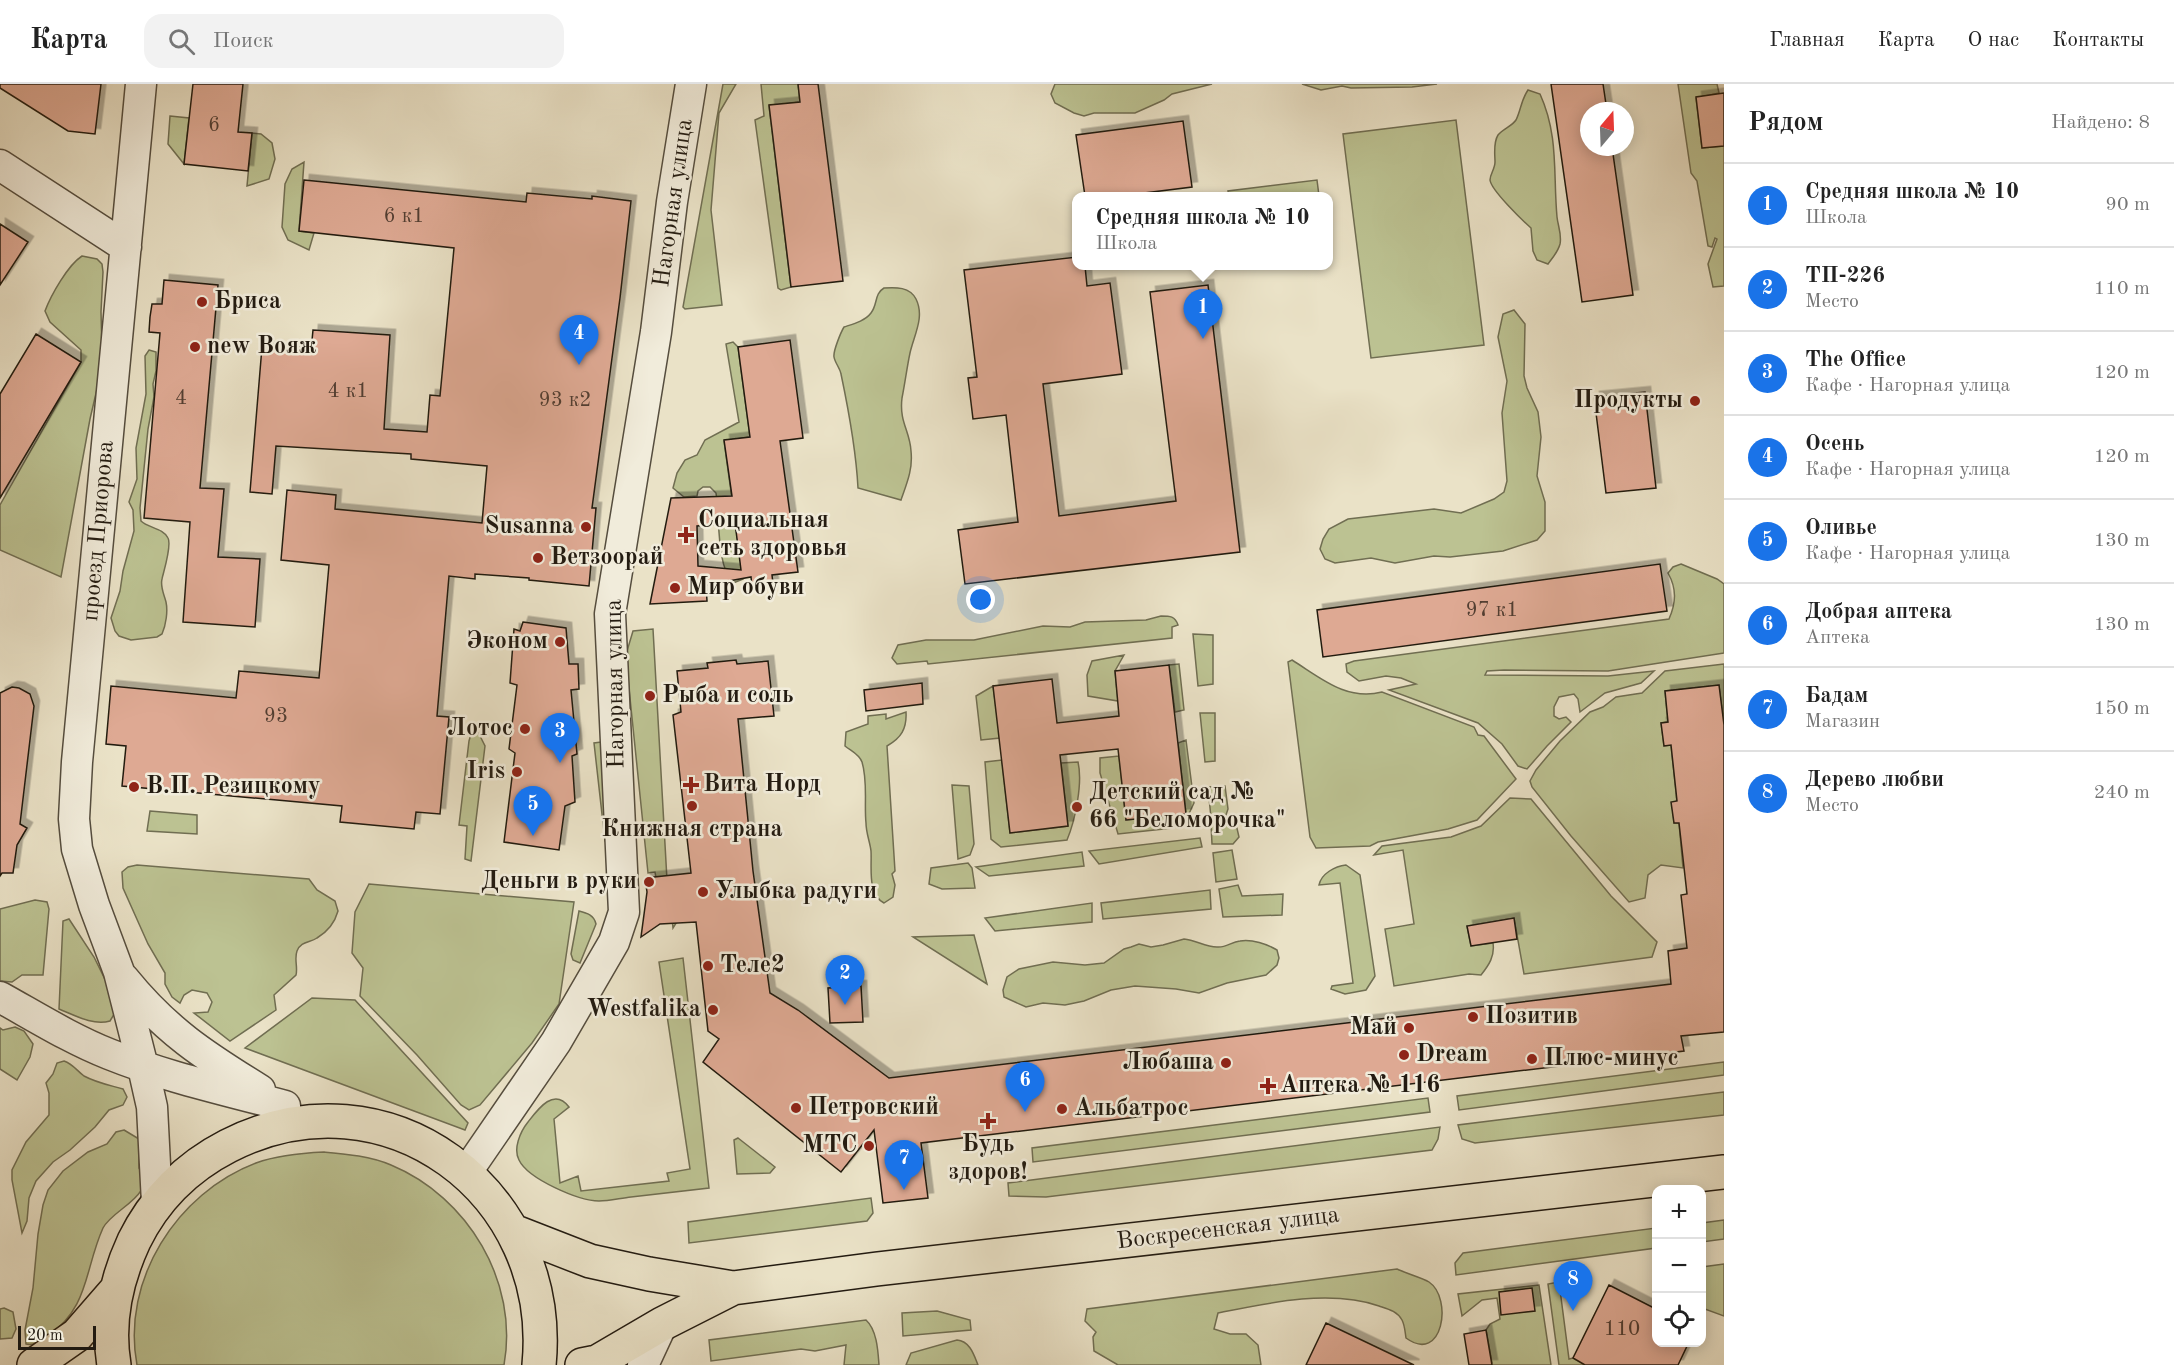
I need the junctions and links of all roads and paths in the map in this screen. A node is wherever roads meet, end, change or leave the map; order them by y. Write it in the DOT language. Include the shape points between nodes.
graph roads {
  1 [pos="141,84"];
  2 [pos="691,84"];
  3 [pos="0,165"];
  4 [pos="126,247"];
  5 [pos="119,972"];
  6 [pos="0,997"];
  7 [pos="143,1067"];
  8 [pos="285,1106"];
  9 [pos="315,1121"];
  10 [pos="1724,1172"];
  11 [pos="466,1173"];
  12 [pos="158,1203"];
  13 [pos="513,1231"];
  14 [pos="733,1288"];
  15 [pos="117,1289"];
  16 [pos="662,1324"];
  17 [pos="34,1365"];
  18 [pos="114,1365"];
  19 [pos="539,1365"];
  20 [pos="582,1365"];
  21 [pos="643,1365"];
  1 -- 4 [label="street, проезд Приорова"];
  2 -- 11 [label="street, Нагорная улица" via="610,614 624,912 614,942 556,1042"];
  3 -- 4 [label="street"];
  4 -- 5 [label="street, проезд Приорова" via="76,762 74,819 77,849"];
  5 -- 7 [label="street"];
  5 -- 8 [label="street" via="174,1033"];
  6 -- 7 [label="street" via="70,1036"];
  7 -- 8 [label="street"];
  7 -- 12 [label="street" via="152,1107"];
  8 -- 9 [label="street"];
  9 -- 11 [label="main road" via="362,1124 406,1137 447,1158"];
  9 -- 12 [label="main road" via="244,1137 182,1176"];
  10 -- 14 [label="main road, Воскресенская улица"];
  11 -- 13 [label="main road" via="500,1209"];
  12 -- 15 [label="main road" via="130,1248"];
  13 -- 14 [label="main road, Воскресенская улица" via="590,1261"];
  13 -- 19 [label="main road" via="525,1255 537,1298"];
  14 -- 16 [label="main road, Воскресенская улица"];
  15 -- 17 [label="main road" via="76,1335"];
  15 -- 18 [label="main road" via="112,1335"];
  16 -- 20 [label="main road, Воскресенская улица" via="597,1362"];
  16 -- 21 [label="street"];
}
